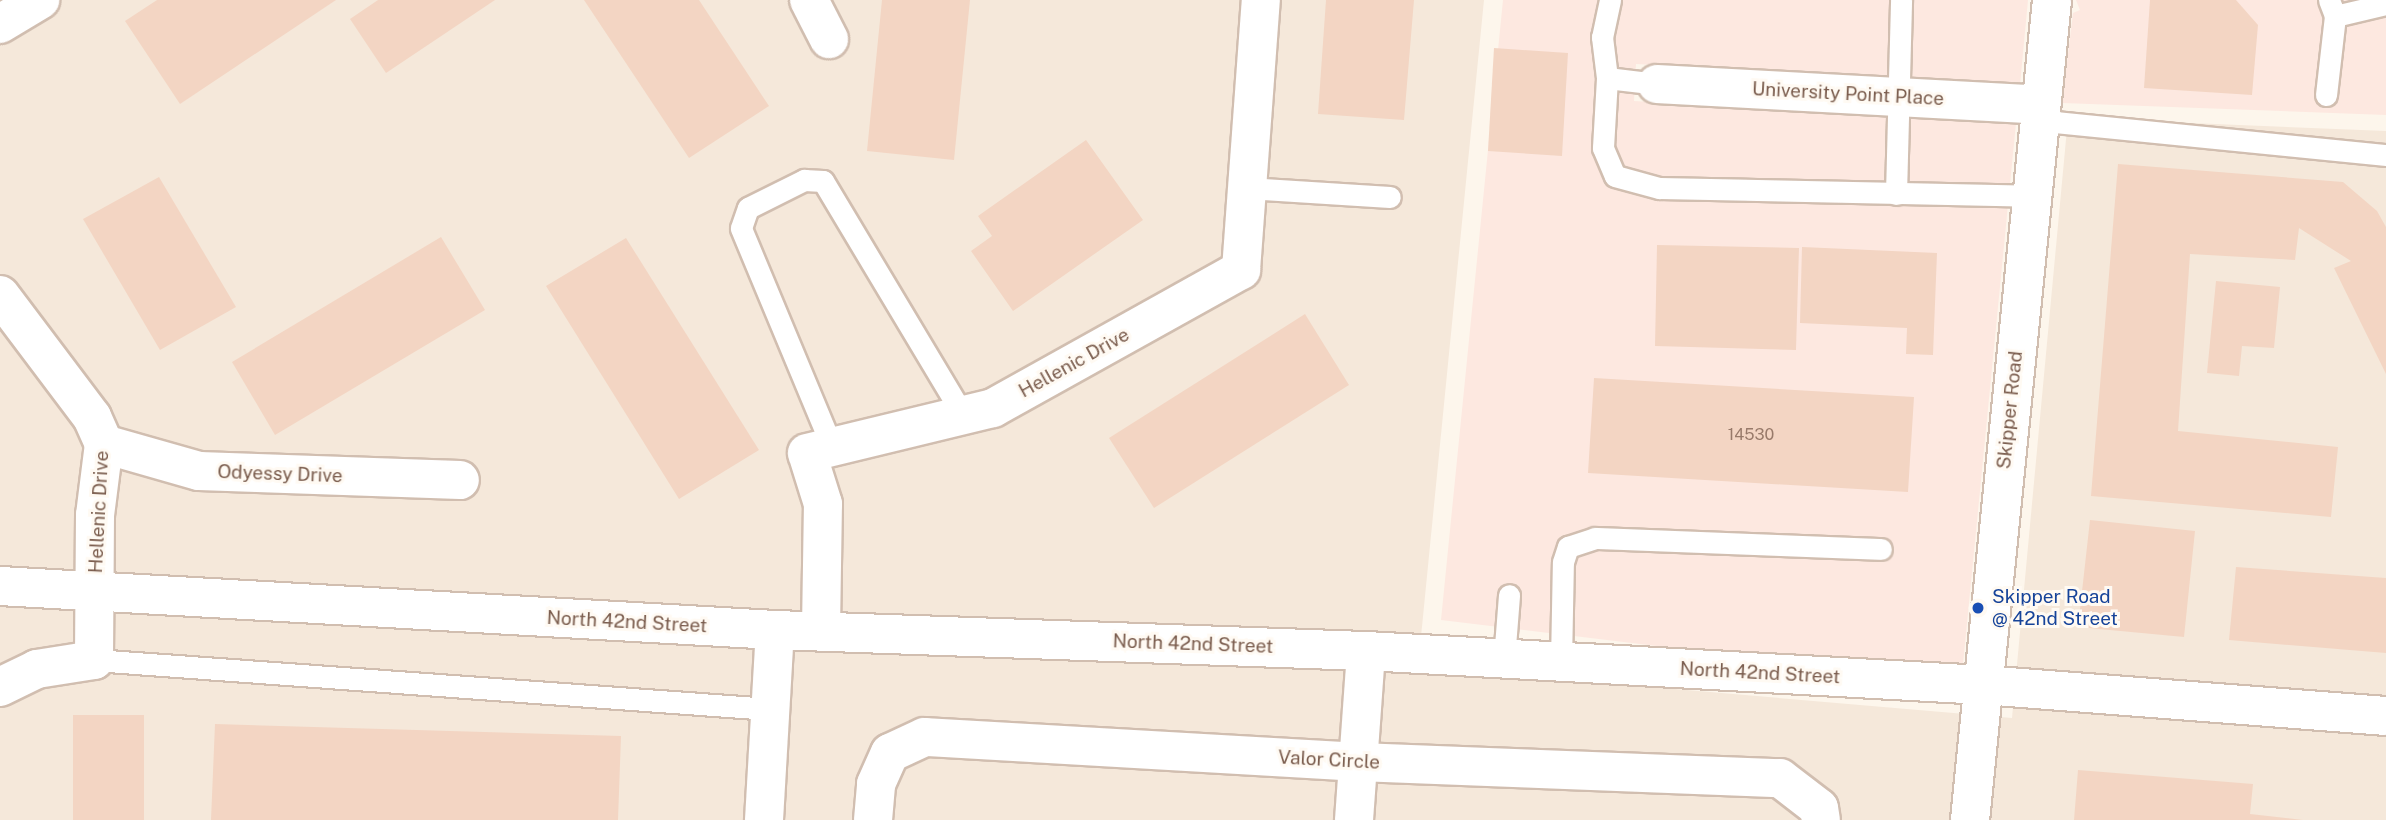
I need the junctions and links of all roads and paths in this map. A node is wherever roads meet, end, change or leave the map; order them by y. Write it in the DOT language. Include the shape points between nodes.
graph roads {
  1 [pos="40,0"];
  2 [pos="809,0"];
  3 [pos="1261,0"];
  4 [pos="1610,0"];
  5 [pos="1900,0"];
  6 [pos="2052,0"];
  7 [pos="2386,4"];
  8 [pos="2332,8"];
  9 [pos="0,24"];
  10 [pos="829,39"];
  11 [pos="1607,78"];
  12 [pos="1657,83"];
  13 [pos="2326,95"];
  14 [pos="1899,97"];
  15 [pos="2040,105"];
  16 [pos="2386,155"];
  17 [pos="1247,188"];
  18 [pos="1896,194"];
  19 [pos="2031,196"];
  20 [pos="1390,197"];
  21 [pos="0,295"];
  22 [pos="963,415"];
  23 [pos="104,444"];
  24 [pos="832,447"];
  25 [pos="460,480"];
  26 [pos="1881,549"];
  27 [pos="0,586"];
  28 [pos="96,594"];
  29 [pos="1510,595"];
  30 [pos="821,629"];
  31 [pos="775,630"];
  32 [pos="1366,651"];
  33 [pos="1504,659"];
  34 [pos="94,660"];
  35 [pos="1561,662"];
  36 [pos="1983,685"];
  37 [pos="0,687"];
  38 [pos="770,709"];
  39 [pos="2386,716"];
  40 [pos="1358,762"];
  41 [pos="764,820"];
  42 [pos="873,820"];
  43 [pos="1354,820"];
  44 [pos="1821,820"];
  45 [pos="1970,820"];
  1 -- 9 [label="street"];
  2 -- 10 [label="street"];
  3 -- 17 [label="street, Hellenic Drive"];
  4 -- 11 [label="lane" via="1602,37"];
  5 -- 14 [label="lane"];
  6 -- 15 [label="street, Skipper Road"];
  7 -- 8 [label="lane"];
  8 -- 13 [label="lane"];
  11 -- 12 [label="lane"];
  11 -- 18 [label="lane" via="1603,148 1615,176 1659,188"];
  12 -- 14 [label="street, University Point Place"];
  14 -- 15 [label="street, University Point Place"];
  14 -- 18 [label="lane"];
  15 -- 16 [label="lane" via="2055,122"];
  15 -- 19 [label="street, Skipper Road"];
  17 -- 20 [label="lane"];
  17 -- 22 [label="street, Hellenic Drive" via="1241,270 993,408"];
  18 -- 19 [label="lane"];
  19 -- 36 [label="street, Skipper Road"];
  21 -- 23 [label="street, Hellenic Drive" via="92,417"];
  22 -- 24 [label="street, Hellenic Drive"];
  22 -- 24 [label="lane" via="823,181 804,180 748,208 741,228"];
  23 -- 25 [label="street, Odyessy Drive" via="199,471"];
  23 -- 28 [label="street, Hellenic Drive" via="95,514"];
  24 -- 30 [label="street, Hellenic Drive" via="807,453 823,504"];
  26 -- 35 [label="lane" via="1595,538 1568,547 1563,562"];
  27 -- 28 [label="street, North 42nd Street"];
  28 -- 31 [label="street, North 42nd Street"];
  28 -- 34 [label="street, Hellenic Drive"];
  29 -- 33 [label="lane"];
  30 -- 31 [label="street, North 42nd Street"];
  30 -- 32 [label="street, North 42nd Street"];
  31 -- 38 [label="street"];
  32 -- 33 [label="street, North 42nd Street"];
  32 -- 40 [label="street"];
  33 -- 35 [label="street, North 42nd Street"];
  34 -- 37 [label="street" via="37,669"];
  34 -- 38 [label="lane"];
  35 -- 36 [label="street, North 42nd Street"];
  36 -- 39 [label="street, North 42nd Street"];
  36 -- 45 [label="street, Skipper Road"];
  38 -- 41 [label="street"];
  40 -- 42 [label="street, Valor Circle" via="925,737 890,753 876,784"];
  40 -- 43 [label="street"];
  40 -- 44 [label="street, Valor Circle" via="1780,778 1819,808"];
}
